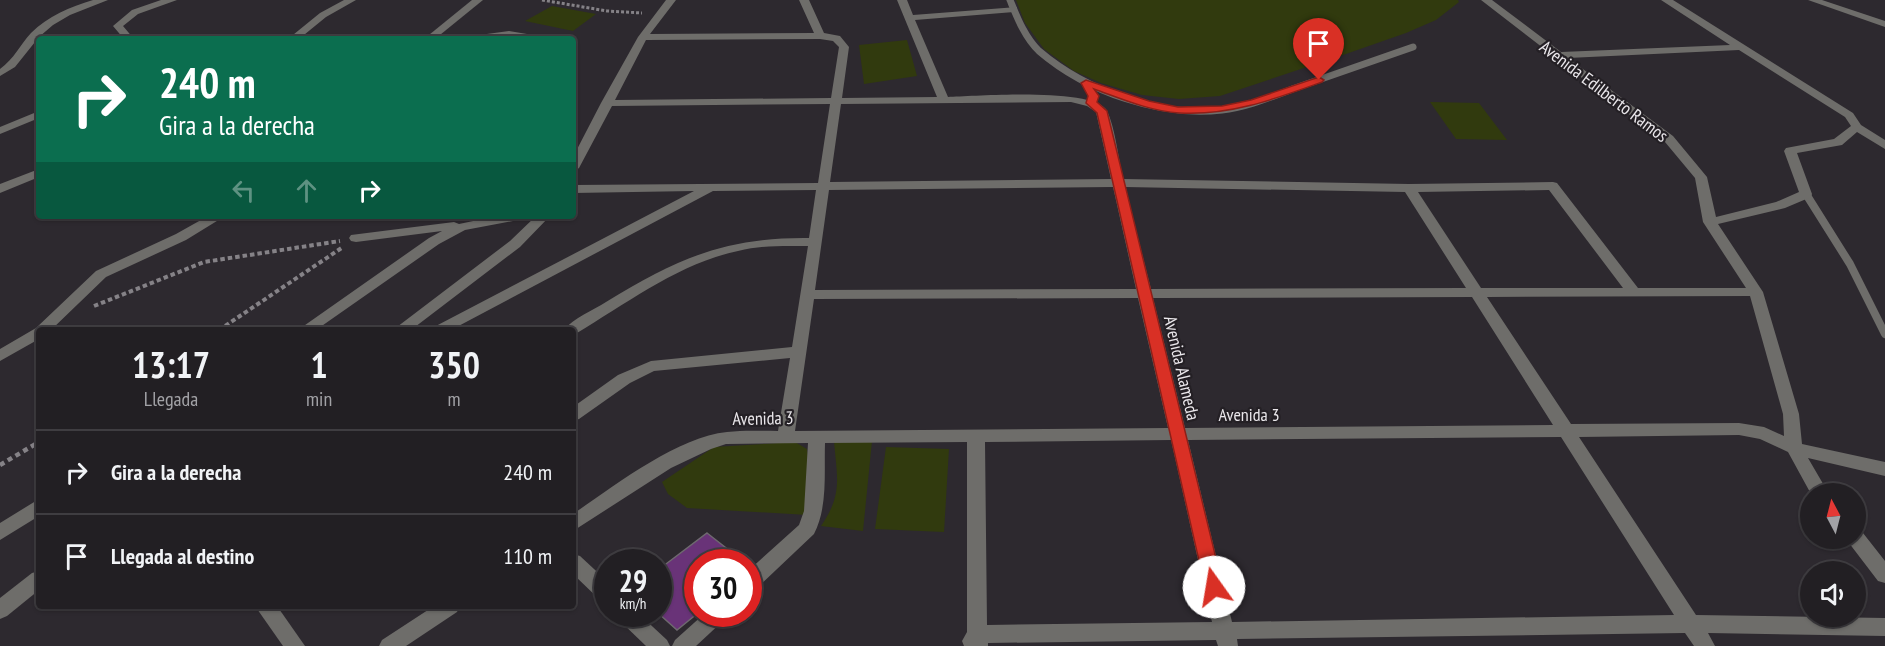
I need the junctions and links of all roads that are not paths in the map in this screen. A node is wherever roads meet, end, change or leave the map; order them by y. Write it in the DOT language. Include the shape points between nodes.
graph roads {
  1 [pos="103,0"];
  2 [pos="171,0"];
  3 [pos="351,0"];
  4 [pos="478,0"];
  5 [pos="671,0"];
  6 [pos="804,0"];
  7 [pos="902,0"];
  8 [pos="1486,0"];
  9 [pos="1666,0"];
  10 [pos="1814,0"];
  11 [pos="1012,5"];
  12 [pos="910,18"];
  13 [pos="1885,24"];
  14 [pos="126,36"];
  15 [pos="297,36"];
  16 [pos="433,36"];
  17 [pos="495,36"];
  18 [pos="526,36"];
  19 [pos="820,36"];
  20 [pos="643,37"];
  21 [pos="1743,46"];
  22 [pos="1413,47"];
  23 [pos="1557,56"];
  24 [pos="0,73"];
  25 [pos="1086,83"];
  26 [pos="944,100"];
  27 [pos="836,101"];
  28 [pos="607,103"];
  29 [pos="1092,103"];
  30 [pos="36,115"];
  31 [pos="1857,127"];
  32 [pos="0,131"];
  33 [pos="1885,145"];
  34 [pos="576,163"];
  35 [pos="36,173"];
  36 [pos="1119,183"];
  37 [pos="823,186"];
  38 [pos="710,187"];
  39 [pos="1409,188"];
  40 [pos="0,189"];
  41 [pos="576,189"];
  42 [pos="1806,194"];
  43 [pos="213,219"];
  44 [pos="500,219"];
  45 [pos="540,219"];
  46 [pos="482,222"];
  47 [pos="1710,222"];
  48 [pos="356,238"];
  49 [pos="815,242"];
  50 [pos="1634,292"];
  51 [pos="1756,292"];
  52 [pos="1478,293"];
  53 [pos="1145,294"];
  54 [pos="807,295"];
  55 [pos="44,327"];
  56 [pos="310,327"];
  57 [pos="405,327"];
  58 [pos="445,327"];
  59 [pos="576,328"];
  60 [pos="36,334"];
  61 [pos="1885,334"];
  62 [pos="798,352"];
  63 [pos="0,356"];
  64 [pos="576,413"];
  65 [pos="1566,431"];
  66 [pos="1178,434"];
  67 [pos="976,435"];
  68 [pos="786,437"];
  69 [pos="817,437"];
  70 [pos="1794,448"];
  71 [pos="1885,468"];
  72 [pos="1814,483"];
  73 [pos="36,508"];
  74 [pos="576,522"];
  75 [pos="0,533"];
  76 [pos="1865,549"];
  77 [pos="576,565"];
  78 [pos="762,571"];
  79 [pos="1885,575"];
  80 [pos="36,581"];
  81 [pos="594,582"];
  82 [pos="267,609"];
  83 [pos="445,609"];
  84 [pos="0,610"];
  85 [pos="1691,624"];
  86 [pos="640,627"];
  87 [pos="703,627"];
  88 [pos="1885,627"];
  89 [pos="1226,638"];
  90 [pos="974,642"];
  91 [pos="296,646"];
  92 [pos="389,646"];
  93 [pos="660,646"];
  94 [pos="682,646"];
  95 [pos="1705,646"];
  1 -- 24 [label="street" via="68,11 48,24 32,39 19,60"];
  2 -- 14 [label="street" via="134,13 121,22 118,26"];
  3 -- 15 [label="street"];
  4 -- 16 [label="street"];
  5 -- 20 [label="street"];
  6 -- 19 [label="street"];
  7 -- 12 [label="street"];
  8 -- 23 [label="street, Avenida Edilberto Ramos"];
  9 -- 21 [label="street"];
  10 -- 13 [label="street"];
  11 -- 12 [label="street"];
  11 -- 25 [label="lane" via="1038,50"];
  12 -- 26 [label="street"];
  17 -- 18 [label="street"];
  19 -- 20 [label="street"];
  19 -- 27 [label="street" via="836,38 844,47"];
  20 -- 28 [label="street"];
  21 -- 23 [label="street"];
  21 -- 31 [label="street" via="1849,115"];
  22 -- 25 [label="lane" via="1254,103 1222,110 1178,110 1147,104"];
  23 -- 47 [label="street, Avenida Edilberto Ramos" via="1669,139 1701,177"];
  25 -- 29 [label="lane" via="1094,96"];
  26 -- 27 [label="street"];
  26 -- 29 [label="street" via="1071,99"];
  27 -- 28 [label="street"];
  27 -- 37 [label="street"];
  28 -- 34 [label="street"];
  29 -- 36 [label="street, Avenida Alameda" via="1101,111"];
  30 -- 32 [label="street"];
  31 -- 33 [label="street"];
  31 -- 42 [label="street" via="1838,142 1790,151"];
  35 -- 40 [label="street"];
  36 -- 37 [label="street"];
  36 -- 39 [label="street"];
  36 -- 53 [label="street, Avenida Alameda"];
  37 -- 38 [label="street"];
  37 -- 49 [label="street"];
  38 -- 41 [label="street"];
  38 -- 58 [label="street"];
  39 -- 50 [label="street" via="1553,186"];
  39 -- 52 [label="street"];
  42 -- 47 [label="street" via="1780,205"];
  42 -- 61 [label="lane" via="1850,264"];
  43 -- 55 [label="street" via="101,274"];
  44 -- 46 [label="street"];
  45 -- 57 [label="street" via="515,243"];
  46 -- 48 [label="street"];
  46 -- 56 [label="street" via="460,227 434,241"];
  47 -- 51 [label="street, Avenida Edilberto Ramos"];
  49 -- 54 [label="street"];
  49 -- 59 [label="street" via="759,243 725,250 653,281"];
  50 -- 51 [label="street"];
  50 -- 52 [label="street"];
  51 -- 70 [label="street, Avenida Edilberto Ramos" via="1791,414"];
  52 -- 53 [label="street"];
  52 -- 65 [label="street"];
  53 -- 54 [label="street"];
  53 -- 66 [label="street, Avenida Alameda"];
  54 -- 62 [label="street"];
  60 -- 63 [label="street"];
  62 -- 64 [label="street" via="651,366 624,379"];
  62 -- 68 [label="street"];
  65 -- 66 [label="street, Avenida 3"];
  65 -- 70 [label="street, Avenida 3" via="1739,429 1764,433"];
  65 -- 85 [label="street"];
  66 -- 67 [label="street, Avenida 3"];
  66 -- 89 [label="street, Avenida Alameda"];
  67 -- 69 [label="street, Avenida 3"];
  67 -- 90 [label="street"];
  68 -- 69 [label="street, Avenida 3"];
  68 -- 74 [label="street, Avenida 3" via="726,438 701,444 672,458"];
  69 -- 78 [label="street" via="813,511 807,529"];
  70 -- 71 [label="street, Avenida 3"];
  70 -- 72 [label="street, Avenida Edilberto Ramos"];
  73 -- 75 [label="street"];
  76 -- 79 [label="street"];
  77 -- 81 [label="street"];
  80 -- 84 [label="street"];
  82 -- 91 [label="street"];
  83 -- 92 [label="street"];
  85 -- 88 [label="street"];
  85 -- 89 [label="street"];
  85 -- 95 [label="street"];
  86 -- 93 [label="street"];
  87 -- 94 [label="street"];
  89 -- 90 [label="street"];
}
